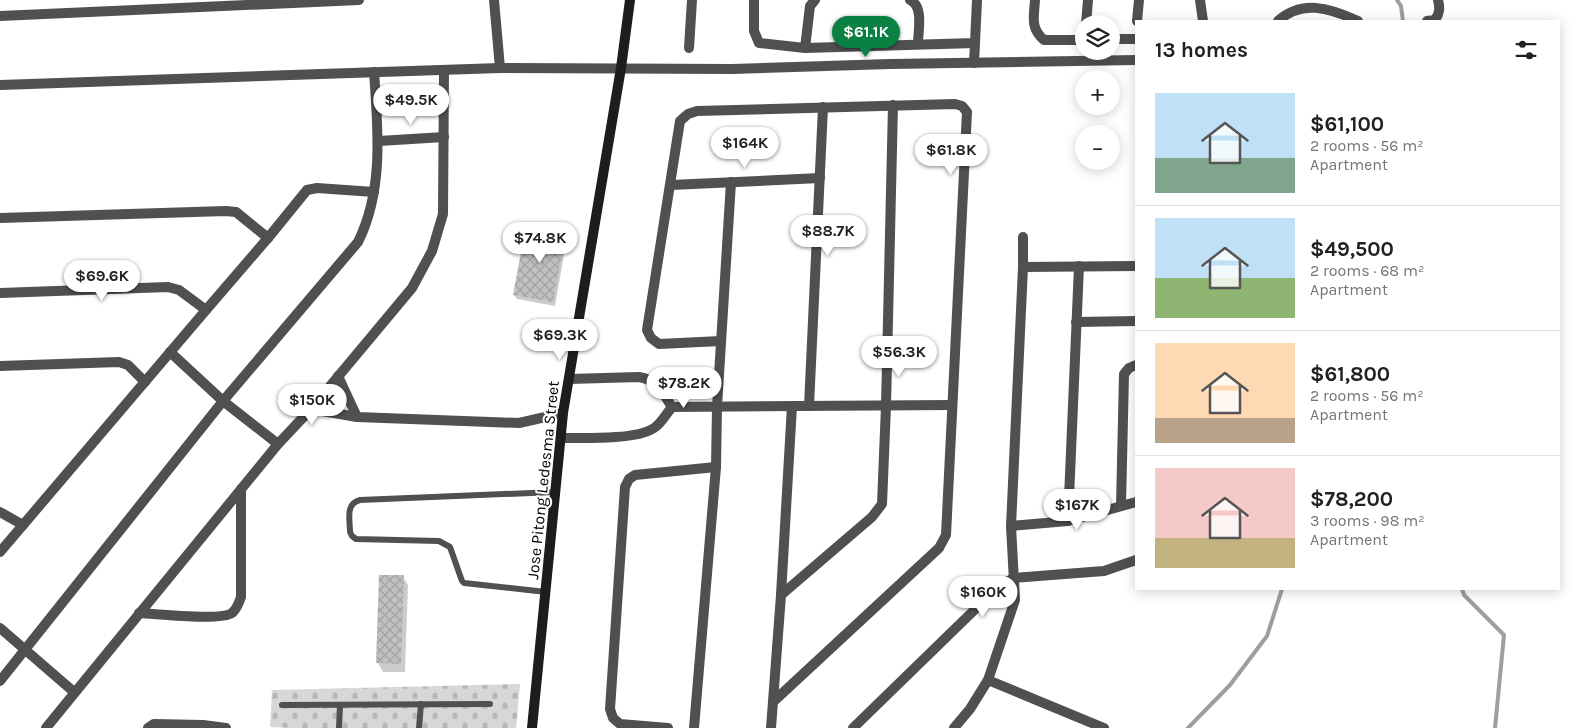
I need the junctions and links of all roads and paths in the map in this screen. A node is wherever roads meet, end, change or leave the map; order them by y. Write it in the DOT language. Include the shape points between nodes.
graph roads {
  1 [pos="359,0"];
  2 [pos="494,0"];
  3 [pos="630,0"];
  4 [pos="692,0"];
  5 [pos="754,0"];
  6 [pos="815,0"];
  7 [pos="910,0"];
  8 [pos="978,0"];
  9 [pos="1035,0"];
  10 [pos="1088,0"];
  11 [pos="1139,0"];
  12 [pos="1200,0"];
  13 [pos="1438,0"];
  14 [pos="1087,15"];
  15 [pos="0,16"];
  16 [pos="1138,20"];
  17 [pos="1203,20"];
  18 [pos="1279,20"];
  19 [pos="1356,20"];
  20 [pos="1435,20"];
  21 [pos="1135,39"];
  22 [pos="1075,40"];
  23 [pos="1120,40"];
  24 [pos="975,43"];
  25 [pos="918,44"];
  26 [pos="689,48"];
  27 [pos="805,48"];
  28 [pos="1135,60"];
  29 [pos="974,63"];
  30 [pos="500,68"];
  31 [pos="620,68"];
  32 [pos="444,70"];
  33 [pos="374,72"];
  34 [pos="0,85"];
  35 [pos="893,105"];
  36 [pos="823,107"];
  37 [pos="444,137"];
  38 [pos="379,140"];
  39 [pos="820,178"];
  40 [pos="731,182"];
  41 [pos="671,185"];
  42 [pos="374,192"];
  43 [pos="0,218"];
  44 [pos="1023,237"];
  45 [pos="268,238"];
  46 [pos="1079,266"];
  47 [pos="1135,266"];
  48 [pos="1024,267"];
  49 [pos="0,293"];
  50 [pos="206,310"];
  51 [pos="1135,321"];
  52 [pos="1076,322"];
  53 [pos="721,341"];
  54 [pos="170,352"];
  55 [pos="1135,365"];
  56 [pos="0,366"];
  57 [pos="338,376"];
  58 [pos="569,379"];
  59 [pos="145,382"];
  60 [pos="223,401"];
  61 [pos="951,405"];
  62 [pos="792,406"];
  63 [pos="809,406"];
  64 [pos="886,406"];
  65 [pos="672,407"];
  66 [pos="717,407"];
  67 [pos="311,409"];
  68 [pos="563,413"];
  69 [pos="357,417"];
  70 [pos="561,438"];
  71 [pos="278,444"];
  72 [pos="716,468"];
  73 [pos="241,489"];
  74 [pos="555,492"];
  75 [pos="1135,502"];
  76 [pos="1121,506"];
  77 [pos="0,512"];
  78 [pos="1068,521"];
  79 [pos="23,525"];
  80 [pos="1011,526"];
  81 [pos="0,552"];
  82 [pos="1135,560"];
  83 [pos="1014,578"];
  84 [pos="546,592"];
  85 [pos="782,595"];
  86 [pos="139,614"];
  87 [pos="0,628"];
  88 [pos="25,650"];
  89 [pos="988,680"];
  90 [pos="0,681"];
  91 [pos="74,692"];
  92 [pos="774,701"];
  93 [pos="421,704"];
  94 [pos="490,704"];
  95 [pos="282,705"];
  96 [pos="340,705"];
  97 [pos="203,726"];
  98 [pos="46,728"];
  99 [pos="148,728"];
  100 [pos="226,728"];
  101 [pos="338,728"];
  102 [pos="420,728"];
  103 [pos="532,728"];
  104 [pos="668,728"];
  105 [pos="694,728"];
  106 [pos="771,728"];
  107 [pos="853,728"];
  108 [pos="954,728"];
  109 [pos="1104,728"];
  1 -- 15 [label="street"];
  2 -- 30 [label="street"];
  3 -- 31 [label="main road, Jose Pitong Ledesma Street"];
  4 -- 26 [label="street"];
  5 -- 27 [label="street" via="754,31 759,43"];
  6 -- 27 [label="street" via="810,6"];
  7 -- 25 [label="street" via="919,9"];
  8 -- 24 [label="street"];
  9 -- 22 [label="street" via="1033,20 1036,33 1044,40"];
  10 -- 14 [label="street"];
  11 -- 16 [label="street"];
  12 -- 17 [label="street"];
  13 -- 20 [label="street" via="1440,8"];
  18 -- 19 [label="street" via="1290,6 1302,1 1315,2"];
  21 -- 23 [label="street"];
  24 -- 25 [label="street"];
  24 -- 29 [label="street"];
  25 -- 27 [label="street"];
  28 -- 29 [label="street"];
  29 -- 31 [label="street" via="732,69"];
  30 -- 31 [label="street"];
  30 -- 32 [label="street"];
  31 -- 58 [label="main road, Jose Pitong Ledesma Street"];
  32 -- 33 [label="street"];
  32 -- 37 [label="street"];
  33 -- 34 [label="street"];
  33 -- 38 [label="street"];
  35 -- 36 [label="street"];
  35 -- 61 [label="street" via="955,104 967,112"];
  35 -- 64 [label="street"];
  36 -- 39 [label="street"];
  36 -- 41 [label="street" via="697,111 688,114 680,120"];
  37 -- 38 [label="street"];
  37 -- 57 [label="street" via="442,214 432,251 412,288"];
  38 -- 42 [label="street"];
  39 -- 40 [label="street"];
  39 -- 63 [label="street"];
  40 -- 41 [label="street"];
  40 -- 53 [label="street"];
  41 -- 53 [label="street" via="648,330 651,338 659,344"];
  42 -- 45 [label="street" via="307,190"];
  42 -- 60 [label="street" via="358,242"];
  43 -- 45 [label="street" via="226,211 236,212"];
  44 -- 48 [label="street"];
  45 -- 50 [label="street"];
  46 -- 47 [label="street"];
  46 -- 48 [label="street"];
  46 -- 52 [label="street"];
  48 -- 80 [label="street"];
  49 -- 50 [label="street" via="168,287 179,290"];
  50 -- 54 [label="street"];
  51 -- 52 [label="street"];
  52 -- 78 [label="street"];
  53 -- 66 [label="street"];
  54 -- 59 [label="street"];
  54 -- 60 [label="street"];
  55 -- 76 [label="street" via="1124,374"];
  56 -- 59 [label="street" via="119,362 128,365"];
  57 -- 67 [label="street"];
  57 -- 69 [label="street"];
  58 -- 65 [label="street" via="647,378 655,383"];
  58 -- 68 [label="main road, Jose Pitong Ledesma Street"];
  59 -- 79 [label="street"];
  60 -- 71 [label="street"];
  60 -- 88 [label="street"];
  61 -- 64 [label="street"];
  61 -- 92 [label="street" via="946,535 939,548"];
  62 -- 63 [label="street"];
  62 -- 66 [label="street"];
  62 -- 85 [label="street"];
  63 -- 64 [label="street"];
  64 -- 85 [label="street" via="882,504 872,517"];
  65 -- 66 [label="street"];
  65 -- 70 [label="street" via="655,428 643,433"];
  66 -- 72 [label="street"];
  67 -- 69 [label="street"];
  67 -- 71 [label="street"];
  68 -- 69 [label="street" via="519,423"];
  68 -- 70 [label="main road, Jose Pitong Ledesma Street"];
  70 -- 74 [label="main road, Jose Pitong Ledesma Street"];
  71 -- 73 [label="street"];
  72 -- 104 [label="street" via="635,475 625,487 610,709 620,724"];
  72 -- 105 [label="street"];
  73 -- 86 [label="street"];
  73 -- 86 [label="street" via="241,597 238,607 230,614 216,616"];
  74 -- 84 [label="main road, Jose Pitong Ledesma Street"];
  74 -- 84 [label="lane" via="360,500 350,507 350,532 356,539 439,541 450,547 464,583"];
  75 -- 76 [label="street"];
  76 -- 78 [label="street"];
  77 -- 79 [label="street"];
  78 -- 80 [label="street"];
  79 -- 81 [label="street"];
  80 -- 83 [label="street"];
  82 -- 83 [label="street" via="1104,571"];
  83 -- 89 [label="street" via="1015,600"];
  83 -- 107 [label="street" via="999,586"];
  84 -- 103 [label="main road, Jose Pitong Ledesma Street"];
  85 -- 92 [label="street"];
  86 -- 91 [label="street"];
  87 -- 88 [label="street"];
  88 -- 90 [label="street"];
  88 -- 91 [label="street"];
  89 -- 108 [label="street"];
  89 -- 109 [label="street"];
  91 -- 98 [label="street"];
  92 -- 106 [label="street"];
  93 -- 94 [label="lane"];
  93 -- 96 [label="lane"];
  93 -- 102 [label="lane"];
  95 -- 96 [label="lane"];
  96 -- 101 [label="lane"];
  97 -- 99 [label="street" via="154,724"];
  97 -- 100 [label="street"];
}
